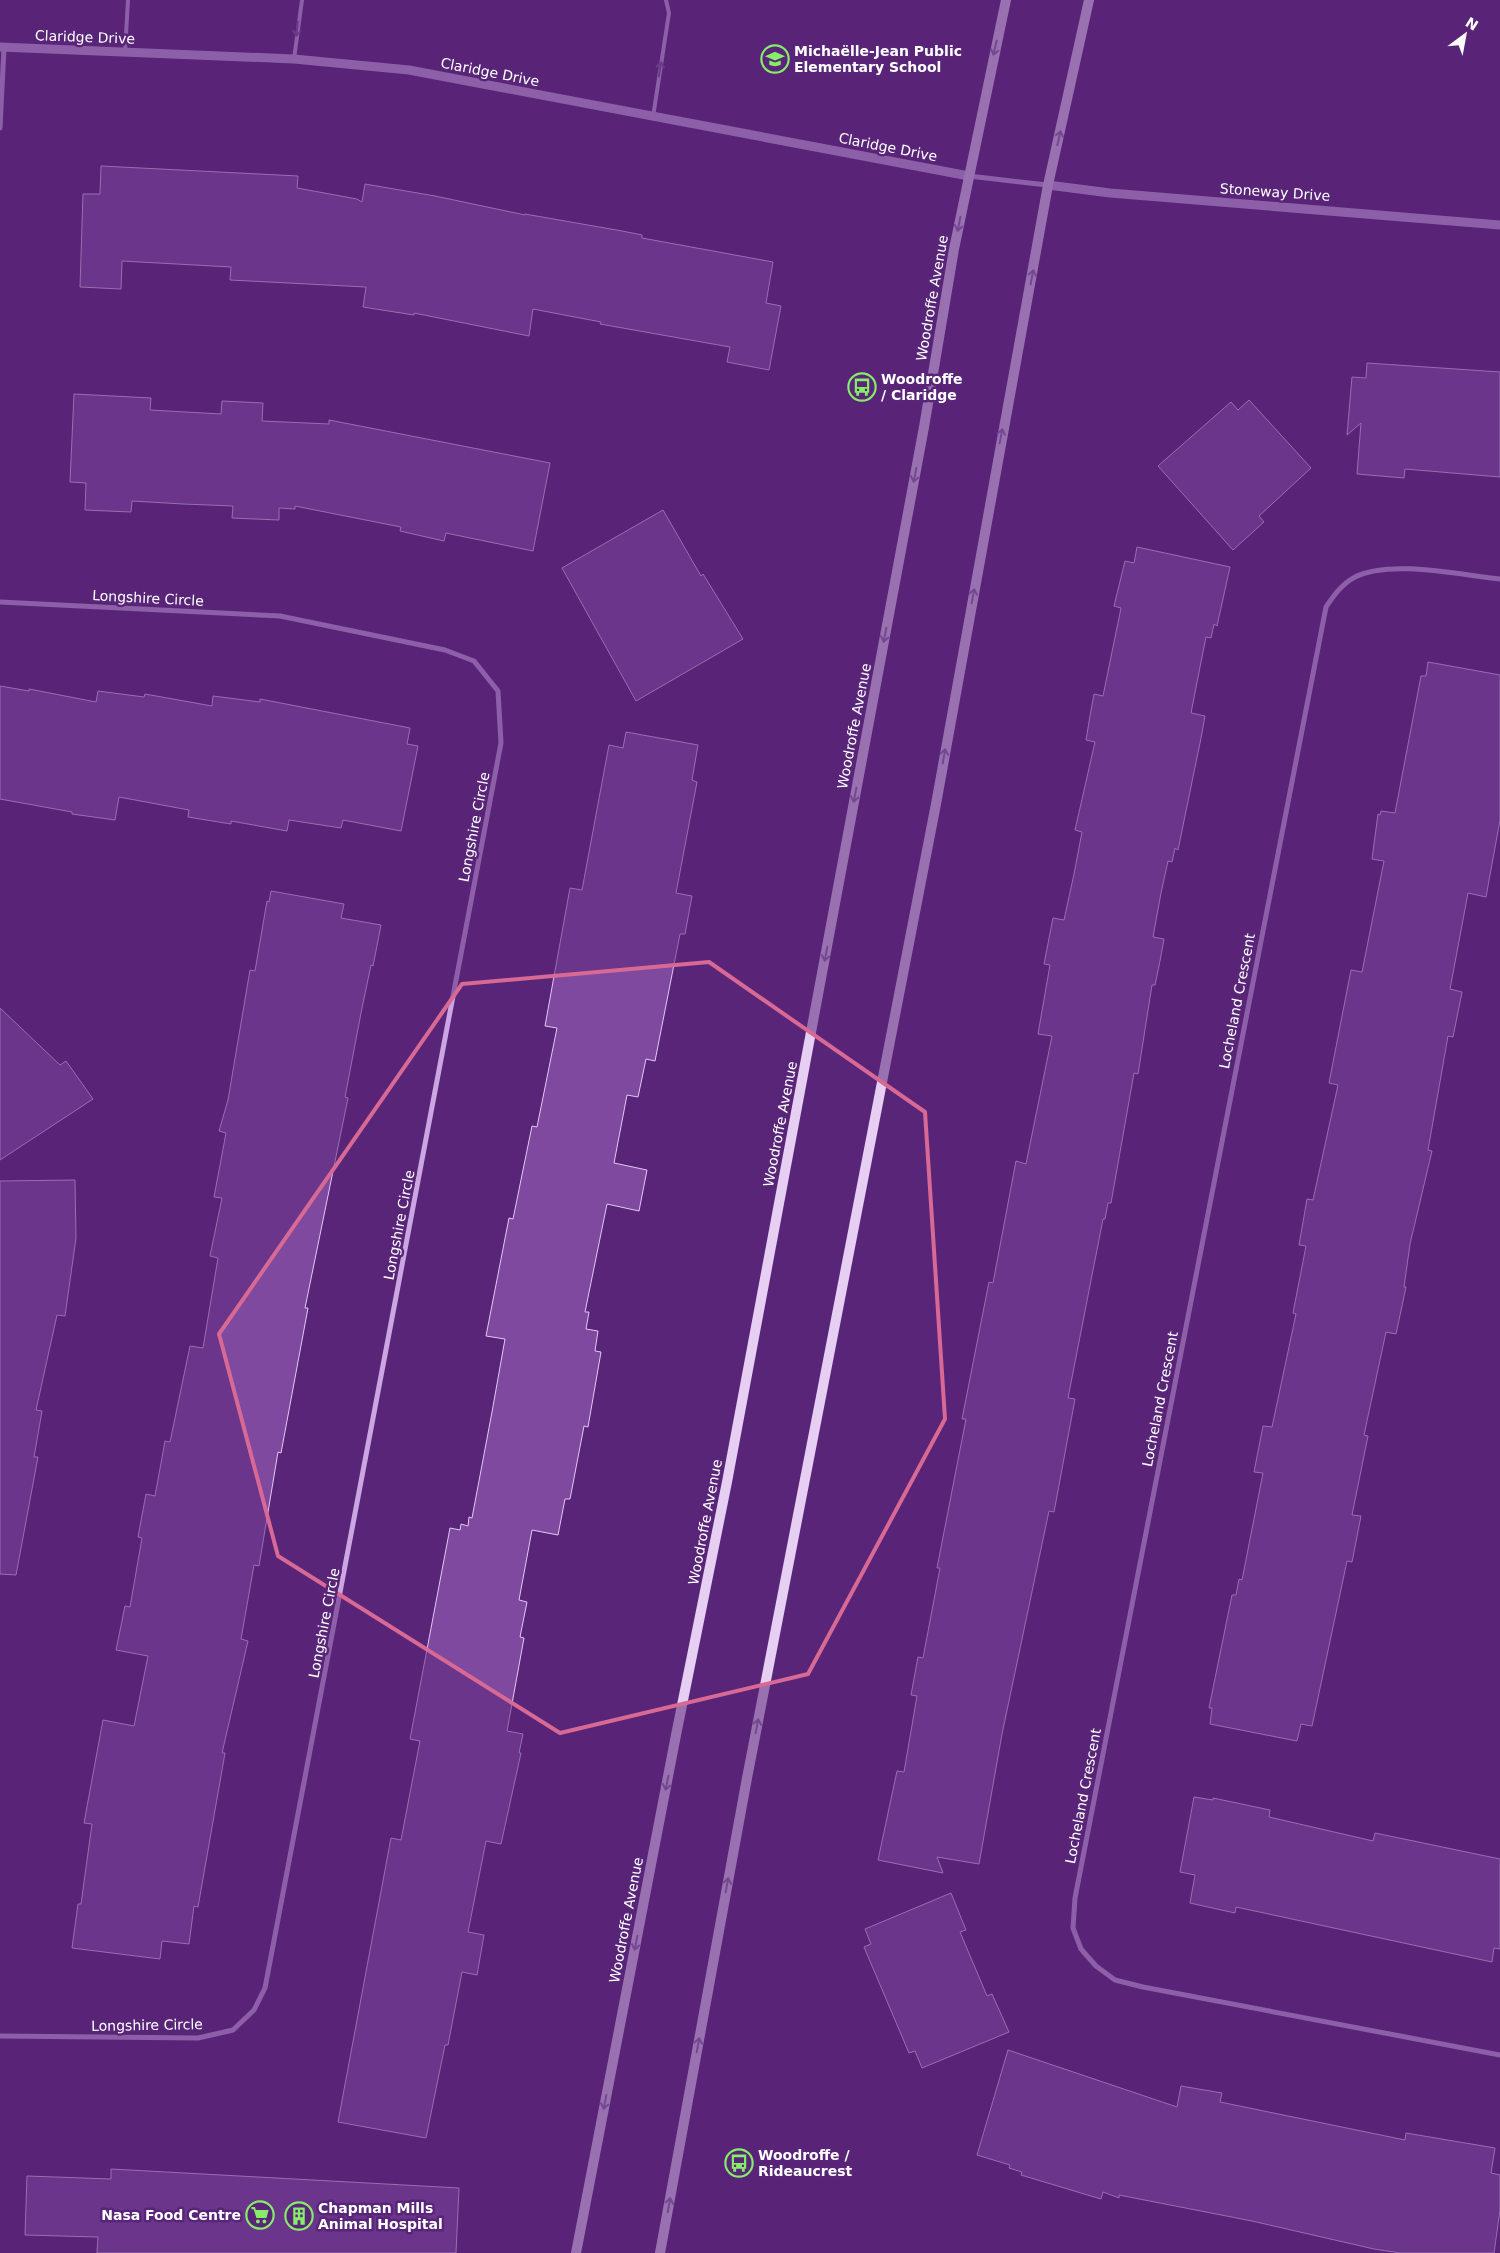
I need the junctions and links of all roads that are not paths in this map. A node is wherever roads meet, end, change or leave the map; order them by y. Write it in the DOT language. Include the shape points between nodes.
graph roads {
  1 [pos="128,0"];
  2 [pos="302,0"];
  3 [pos="666,0"];
  4 [pos="1006,0"];
  5 [pos="1089,0"];
  6 [pos="2,48"];
  7 [pos="125,52"];
  8 [pos="294,59"];
  9 [pos="653,117"];
  10 [pos="0,128"];
  11 [pos="968,176"];
  12 [pos="1048,185"];
  13 [pos="1500,225"];
  14 [pos="1500,580"];
  15 [pos="0,602"];
  16 [pos="0,2036"];
  17 [pos="1500,2055"];
  18 [pos="576,2253"];
  19 [pos="660,2253"];
  1 -- 7 [label="lane"];
  2 -- 8 [label="lane, one-way"];
  9 -- 3 [label="lane, one-way" via="669,13"];
  4 -- 11 [label="main road, Woodroffe Avenue, one-way"];
  12 -- 5 [label="main road, one-way"];
  6 -- 7 [label="street, Claridge Drive"];
  6 -- 10 [label="street"];
  7 -- 8 [label="street, Claridge Drive"];
  8 -- 9 [label="street, Claridge Drive" via="410,70"];
  9 -- 11 [label="street, Claridge Drive"];
  11 -- 12 [label="street"];
  11 -- 18 [label="main road, Woodroffe Avenue, one-way" via="727,1482"];
  12 -- 13 [label="street, Stoneway Drive" via="1110,193"];
  19 -- 12 [label="main road, one-way" via="747,1778 936,804"];
  14 -- 17 [label="street, Locheland Crescent" via="1402,568 1378,570 1356,577 1335,592 1326,607 1079,1879 1073,1928 1081,1949 1115,1980"];
  15 -- 16 [label="street, Longshire Circle" via="280,616 445,650 474,661 498,691 501,742 265,1988 254,2010 233,2030 198,2038"];
}
